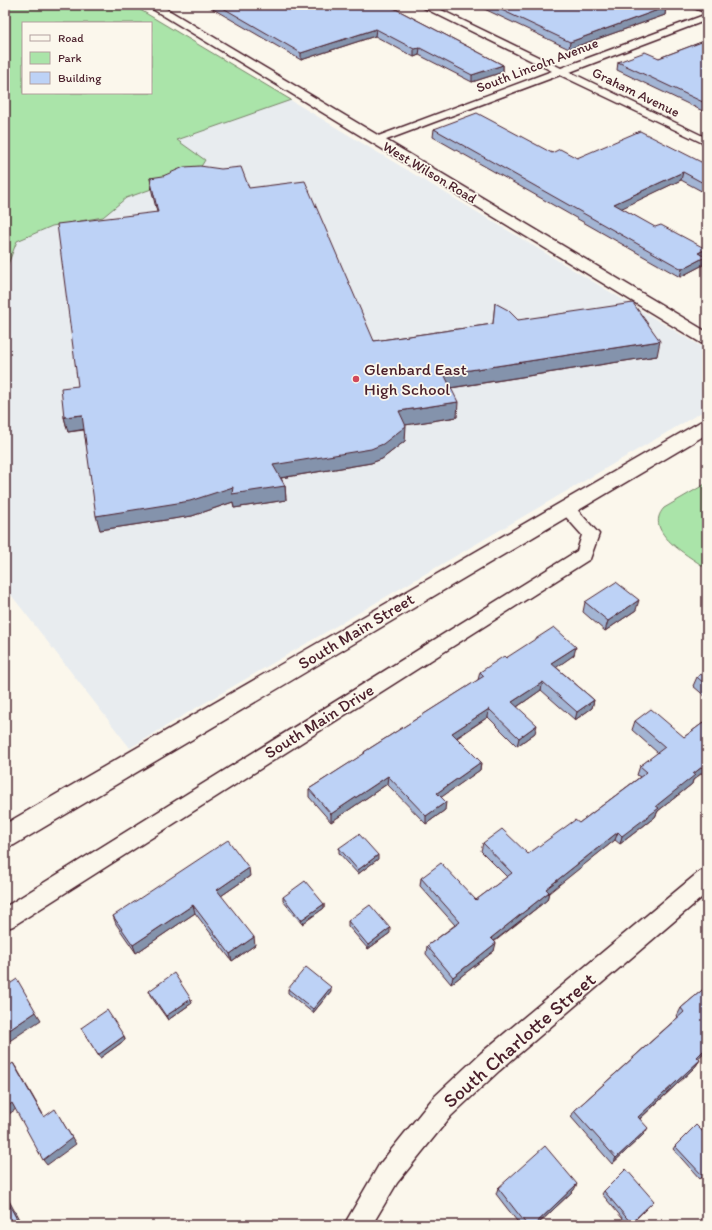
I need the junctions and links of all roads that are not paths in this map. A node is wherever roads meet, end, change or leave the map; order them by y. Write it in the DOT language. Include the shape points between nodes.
graph roads {
  1 [pos="152,5"];
  2 [pos="423,5"];
  3 [pos="694,5"];
  4 [pos="707,10"];
  5 [pos="707,16"];
  6 [pos="560,71"];
  7 [pos="377,140"];
  8 [pos="707,142"];
  9 [pos="707,339"];
  10 [pos="707,426"];
  11 [pos="566,508"];
  12 [pos="5,837"];
  13 [pos="707,879"];
  14 [pos="5,919"];
  15 [pos="357,1225"];
  1 -- 7 [label="street, West Wilson Road"];
  2 -- 6 [label="street, Graham Avenue"];
  3 -- 4 [label="street"];
  5 -- 6 [label="street, South Lincoln Avenue"];
  6 -- 7 [label="street, South Lincoln Avenue"];
  6 -- 8 [label="street, Graham Avenue"];
  7 -- 9 [label="street, West Wilson Road"];
  10 -- 11 [label="street, South Main Street"];
  11 -- 12 [label="street, South Main Street"];
  11 -- 14 [label="street, South Main Drive" via="591,534 584,555"];
  13 -- 15 [label="street, South Charlotte Street" via="490,1062 442,1107 388,1174"];
}
